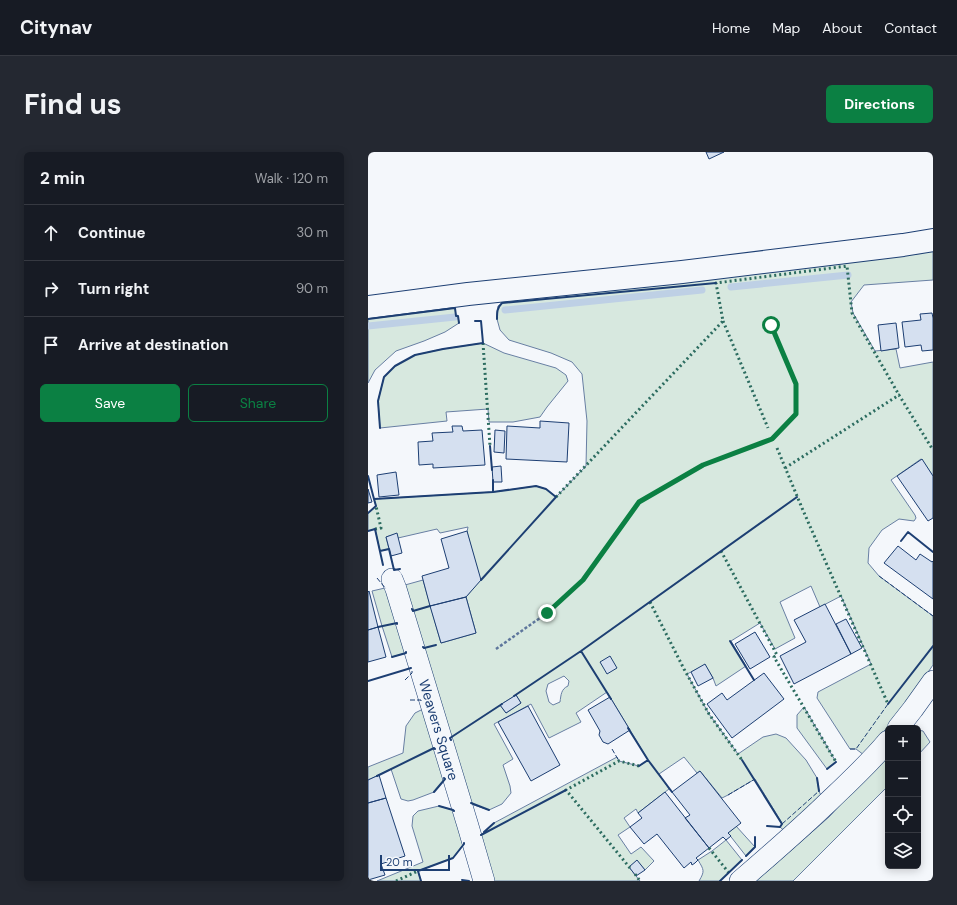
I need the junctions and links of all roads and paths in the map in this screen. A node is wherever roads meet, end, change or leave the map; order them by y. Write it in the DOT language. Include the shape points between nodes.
graph roads {
  1 [pos="933,240"];
  2 [pos="368,307"];
  3 [pos="771,325"];
  4 [pos="392,579"];
  5 [pos="496,649"];
  6 [pos="933,681"];
  7 [pos="900,725"];
  8 [pos="885,744"];
  9 [pos="484,881"];
  10 [pos="740,881"];
  1 -- 2 [label="street" via="682,272"];
  3 -- 5 [label="path" via="796,384 796,414 772,439 703,465 639,502 583,580 547,613"];
  4 -- 9 [label="street, Weavers Square"];
  6 -- 7 [label="street"];
  8 -- 10 [label="street" via="838,793"];
}
